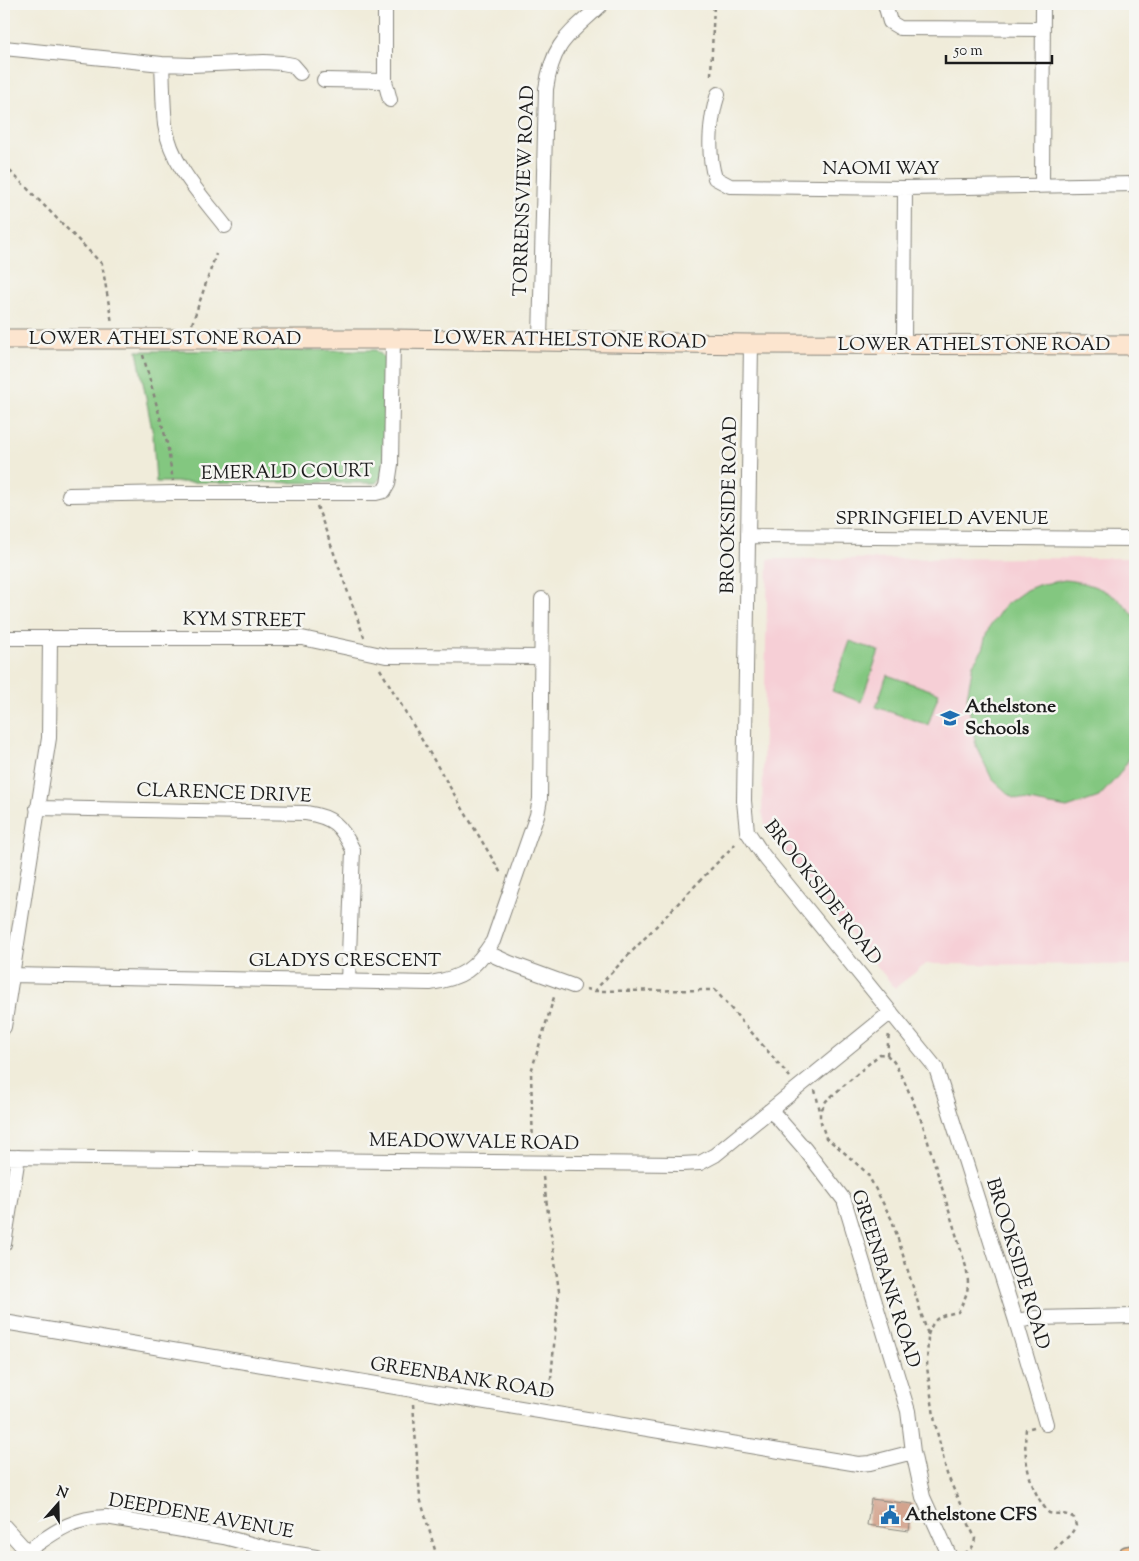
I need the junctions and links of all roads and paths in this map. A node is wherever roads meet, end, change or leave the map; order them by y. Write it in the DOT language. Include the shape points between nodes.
graph roads {
  1 [pos="385,4"];
  2 [pos="602,4"];
  3 [pos="714,4"];
  4 [pos="885,4"];
  5 [pos="1043,4"];
  6 [pos="1043,29"];
  7 [pos="4,48"];
  8 [pos="162,64"];
  9 [pos="300,73"];
  10 [pos="711,75"];
  11 [pos="324,80"];
  12 [pos="385,81"];
  13 [pos="718,94"];
  14 [pos="390,100"];
  15 [pos="4,165"];
  16 [pos="1135,184"];
  17 [pos="1042,186"];
  18 [pos="905,188"];
  19 [pos="225,226"];
  20 [pos="216,254"];
  21 [pos="4,339"];
  22 [pos="115,339"];
  23 [pos="139,339"];
  24 [pos="187,339"];
  25 [pos="393,339"];
  26 [pos="540,340"];
  27 [pos="751,344"];
  28 [pos="904,344"];
  29 [pos="1135,345"];
  30 [pos="312,492"];
  31 [pos="174,493"];
  32 [pos="69,495"];
  33 [pos="749,536"];
  34 [pos="1135,539"];
  35 [pos="542,599"];
  36 [pos="4,638"];
  37 [pos="50,638"];
  38 [pos="370,653"];
  39 [pos="541,657"];
  40 [pos="37,808"];
  41 [pos="748,831"];
  42 [pos="510,889"];
  43 [pos="486,952"];
  44 [pos="11,975"];
  45 [pos="348,980"];
  46 [pos="566,984"];
  47 [pos="594,991"];
  48 [pos="891,1012"];
  49 [pos="4,1027"];
  50 [pos="812,1076"];
  51 [pos="799,1087"];
  52 [pos="769,1111"];
  53 [pos="820,1113"];
  54 [pos="4,1156"];
  55 [pos="18,1157"];
  56 [pos="537,1163"];
  57 [pos="4,1244"];
  58 [pos="1135,1316"];
  59 [pos="1016,1321"];
  60 [pos="4,1322"];
  61 [pos="928,1335"];
  62 [pos="413,1403"];
  63 [pos="547,1412"];
  64 [pos="1046,1424"];
  65 [pos="913,1452"];
  66 [pos="4,1526"];
  67 [pos="30,1554"];
  68 [pos="956,1556"];
  69 [pos="1135,1556"];
  70 [pos="316,1557"];
  71 [pos="437,1557"];
  72 [pos="1047,1557"];
  73 [pos="1128,1557"];
  1 -- 12 [label="street"];
  2 -- 26 [label="street, TORRENSVIEW ROAD" via="560,44 548,70"];
  3 -- 10 [label="path"];
  4 -- 6 [label="street" via="890,22 900,28"];
  5 -- 6 [label="street"];
  6 -- 17 [label="street"];
  7 -- 8 [label="street"];
  8 -- 9 [label="street" via="264,62 293,65"];
  8 -- 19 [label="street" via="165,125 170,144 184,174"];
  11 -- 12 [label="street"];
  12 -- 14 [label="street"];
  13 -- 18 [label="street, NAOMI WAY" via="713,110 711,164 715,178 730,186"];
  15 -- 22 [label="path" via="102,264"];
  16 -- 17 [label="street, NAOMI WAY"];
  17 -- 18 [label="street, NAOMI WAY"];
  18 -- 28 [label="street"];
  20 -- 24 [label="path"];
  21 -- 22 [label="street, LOWER ATHELSTONE ROAD"];
  22 -- 23 [label="street, LOWER ATHELSTONE ROAD"];
  23 -- 24 [label="street, LOWER ATHELSTONE ROAD"];
  23 -- 31 [label="path" via="167,443"];
  24 -- 25 [label="street, LOWER ATHELSTONE ROAD"];
  25 -- 26 [label="street, LOWER ATHELSTONE ROAD"];
  25 -- 30 [label="street, EMERALD COURT" via="388,484 376,493"];
  26 -- 27 [label="street, LOWER ATHELSTONE ROAD"];
  27 -- 28 [label="street, LOWER ATHELSTONE ROAD"];
  27 -- 33 [label="street, BROOKSIDE ROAD"];
  28 -- 29 [label="street, LOWER ATHELSTONE ROAD"];
  30 -- 31 [label="street, EMERALD COURT"];
  30 -- 38 [label="path"];
  31 -- 32 [label="street, EMERALD COURT"];
  33 -- 34 [label="street, SPRINGFIELD AVENUE"];
  33 -- 41 [label="street, BROOKSIDE ROAD" via="744,801"];
  35 -- 39 [label="street, GLADYS CRESCENT"];
  36 -- 37 [label="street, KYM STREET"];
  37 -- 38 [label="street, KYM STREET" via="302,638"];
  37 -- 40 [label="street" via="49,738"];
  38 -- 39 [label="street, KYM STREET" via="386,656"];
  38 -- 42 [label="path"];
  39 -- 42 [label="street, GLADYS CRESCENT" via="540,799"];
  40 -- 44 [label="street"];
  40 -- 45 [label="street, CLARENCE DRIVE" via="306,813 322,815 335,822 353,850"];
  41 -- 47 [label="path"];
  41 -- 48 [label="street, BROOKSIDE ROAD"];
  42 -- 43 [label="street, GLADYS CRESCENT" via="493,942"];
  43 -- 45 [label="street, GLADYS CRESCENT" via="468,971 450,980 430,983"];
  43 -- 46 [label="street"];
  44 -- 45 [label="street, GLADYS CRESCENT"];
  44 -- 49 [label="street"];
  46 -- 47 [label="path"];
  46 -- 56 [label="path" via="531,1072"];
  47 -- 51 [label="path" via="715,990"];
  48 -- 50 [label="street, MEADOWVALE ROAD"];
  48 -- 59 [label="street, BROOKSIDE ROAD" via="936,1068"];
  50 -- 51 [label="street, MEADOWVALE ROAD"];
  50 -- 53 [label="path"];
  51 -- 52 [label="street, MEADOWVALE ROAD"];
  52 -- 56 [label="street, MEADOWVALE ROAD" via="715,1156 700,1163"];
  52 -- 65 [label="street, GREENBANK ROAD" via="804,1148 844,1200 908,1411"];
  53 -- 61 [label="path" via="826,1138 868,1173 892,1220"];
  53 -- 61 [label="path" via="826,1101 880,1054 887,1055 894,1062 922,1122 969,1285 958,1312 942,1315 934,1321"];
  54 -- 55 [label="street, MEADOWVALE ROAD"];
  55 -- 56 [label="street, MEADOWVALE ROAD"];
  55 -- 57 [label="street"];
  56 -- 63 [label="path" via="559,1291"];
  58 -- 59 [label="street"];
  59 -- 64 [label="street, BROOKSIDE ROAD"];
  60 -- 63 [label="street, GREENBANK ROAD"];
  61 -- 68 [label="path" via="927,1367 935,1423 947,1474 975,1538 970,1550"];
  62 -- 71 [label="path" via="420,1498"];
  63 -- 65 [label="street, GREENBANK ROAD" via="858,1464"];
  64 -- 72 [label="path" via="1026,1429 1026,1458 1032,1482 1049,1513 1070,1516 1076,1526"];
  65 -- 68 [label="street, GREENBANK ROAD" via="923,1497"];
  66 -- 67 [label="street"];
  67 -- 70 [label="street, DEEPDENE AVENUE" via="63,1527 77,1521 106,1517"];
  69 -- 73 [label="main road"];
}
